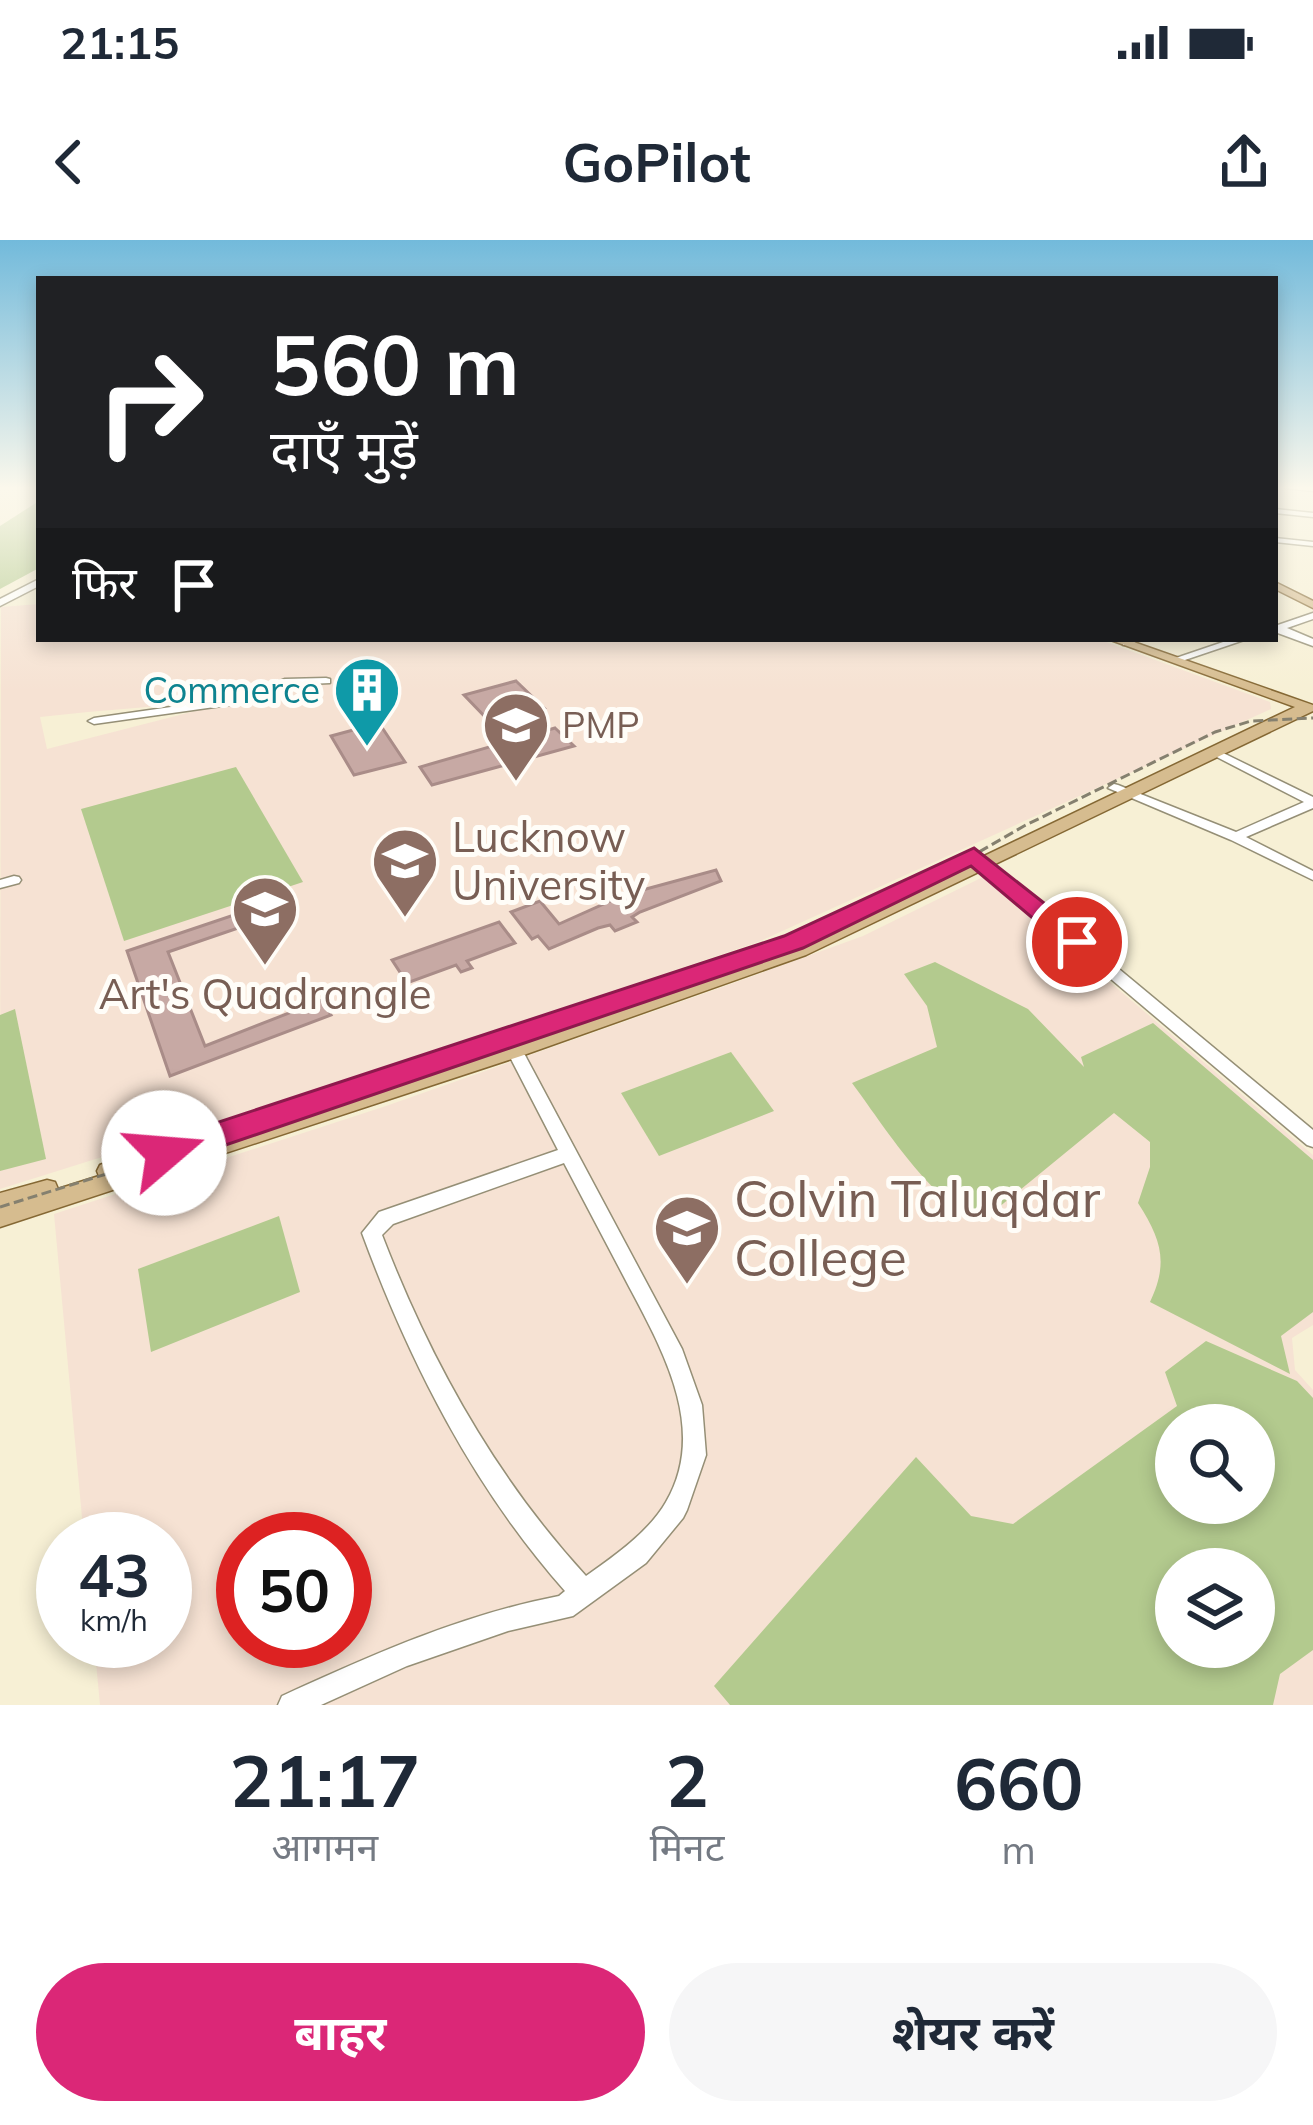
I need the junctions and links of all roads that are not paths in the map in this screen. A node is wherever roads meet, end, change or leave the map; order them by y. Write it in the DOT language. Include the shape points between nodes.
graph roads {
  1 [pos="36,579"];
  2 [pos="1278,588"];
  3 [pos="0,598"];
  4 [pos="1313,604"];
  5 [pos="1313,616"];
  6 [pos="1297,621"];
  7 [pos="1278,628"];
  8 [pos="1278,628"];
  9 [pos="1313,628"];
  10 [pos="1132,642"];
  11 [pos="1233,642"];
  12 [pos="1313,643"];
  13 [pos="1179,659"];
  14 [pos="326,681"];
  15 [pos="1305,703"];
  16 [pos="94,721"];
  17 [pos="1215,752"];
  18 [pos="1120,791"];
  19 [pos="1313,802"];
  20 [pos="1236,837"];
  21 [pos="978,859"];
  22 [pos="1313,876"];
  23 [pos="519,1059"];
  24 [pos="1313,1140"];
  25 [pos="568,1154"];
  26 [pos="75,1187"];
  27 [pos="0,1202"];
  28 [pos="0,1217"];
  29 [pos="584,1593"];
  30 [pos="291,1705"];
  1 -- 3 [label="street"];
  2 -- 4 [label="main road"];
  5 -- 6 [label="street"];
  6 -- 7 [label="street"];
  6 -- 9 [label="street"];
  8 -- 12 [label="street"];
  10 -- 13 [label="main road"];
  11 -- 13 [label="street"];
  13 -- 15 [label="main road"];
  14 -- 16 [label="street"];
  15 -- 17 [label="main road"];
  15 -- 18 [label="main road"];
  17 -- 18 [label="main road"];
  17 -- 19 [label="street"];
  18 -- 20 [label="street"];
  18 -- 21 [label="main road"];
  19 -- 20 [label="street"];
  20 -- 22 [label="street"];
  21 -- 24 [label="street"];
  21 -- 26 [label="main road" via="794,942"];
  23 -- 25 [label="street"];
  25 -- 29 [label="street" via="673,1348 691,1405 694,1455 675,1510 638,1554"];
  25 -- 29 [label="street" via="386,1218 372,1233 395,1294 495,1480 533,1539"];
  26 -- 27 [label="main road"];
  26 -- 28 [label="main road"];
  29 -- 30 [label="street" via="564,1607 403,1654"];
}
